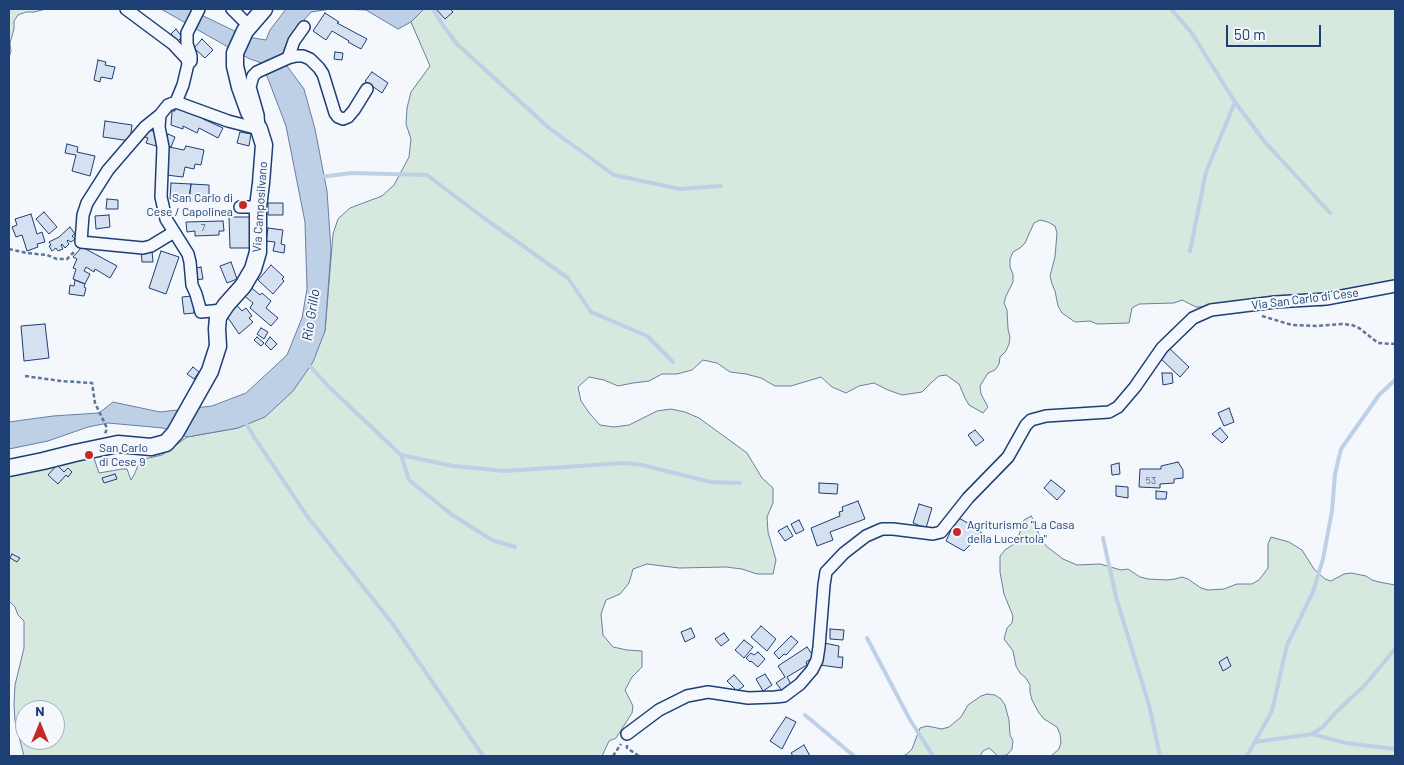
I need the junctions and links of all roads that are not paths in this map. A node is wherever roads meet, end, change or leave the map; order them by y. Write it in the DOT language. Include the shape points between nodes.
graph roads {
  1 [pos="126,9"];
  2 [pos="199,9"];
  3 [pos="232,9"];
  4 [pos="264,9"];
  5 [pos="304,27"];
  6 [pos="247,28"];
  7 [pos="288,58"];
  8 [pos="188,64"];
  9 [pos="367,89"];
  10 [pos="176,102"];
  11 [pos="160,115"];
  12 [pos="259,129"];
  13 [pos="240,207"];
  14 [pos="258,207"];
  15 [pos="174,232"];
  16 [pos="1395,286"];
  17 [pos="225,307"];
  18 [pos="9,468"];
  19 [pos="628,734"];
  1 -- 8 [label="street" via="173,44"];
  2 -- 8 [label="street" via="188,33 191,56"];
  3 -- 6 [label="street"];
  4 -- 6 [label="street, Via Camposilvano"];
  5 -- 7 [label="street"];
  6 -- 12 [label="street, Via Camposilvano" via="235,53 235,66 249,112"];
  7 -- 9 [label="street" via="303,56 319,68 335,113 343,119 354,110"];
  7 -- 12 [label="street, Via Camposilvano" via="253,76 250,87"];
  8 -- 10 [label="street"];
  10 -- 11 [label="street" via="168,105"];
  10 -- 12 [label="street"];
  11 -- 15 [label="street" via="163,153 161,197 166,219"];
  11 -- 15 [label="street" via="145,127 108,170 87,203 81,242 143,248"];
  12 -- 14 [label="street, Via Camposilvano" via="264,159"];
  13 -- 14 [label="street"];
  14 -- 17 [label="street, Via Camposilvano" via="258,252 253,269"];
  15 -- 17 [label="street" via="188,254 192,285 201,312"];
  16 -- 19 [label="street, Via San Carlo di Cese" via="1326,299 1211,310 1193,318 1162,348 1118,407 1109,412 1046,416 1026,425 1008,457 968,498 941,532 882,530 866,536 844,553 826,572 819,647 812,670 784,696 748,698 708,692 686,696 659,710"];
  17 -- 18 [label="street" via="218,317 218,346 210,371 166,443 151,447 118,444"];
}
